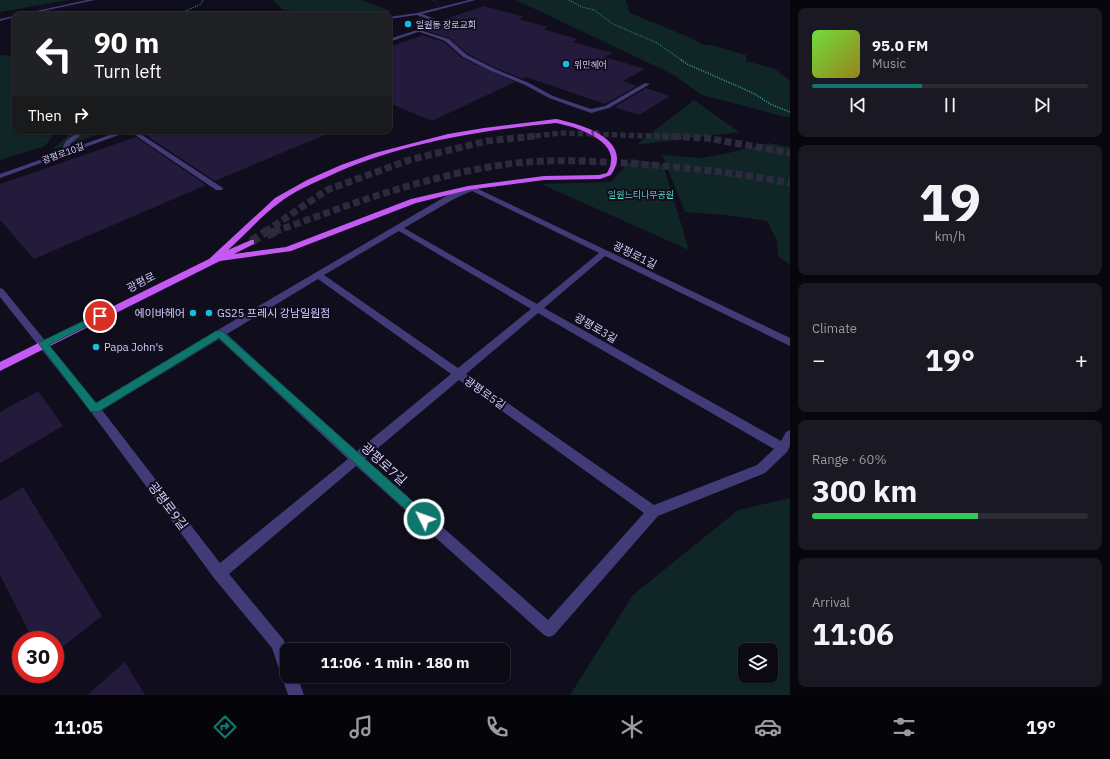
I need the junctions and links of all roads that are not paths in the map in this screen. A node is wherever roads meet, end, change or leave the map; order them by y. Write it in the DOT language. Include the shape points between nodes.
graph roads {
  1 [pos="93,0"];
  2 [pos="474,0"];
  3 [pos="33,12"];
  4 [pos="417,14"];
  5 [pos="12,17"];
  6 [pos="392,18"];
  7 [pos="0,20"];
  8 [pos="419,31"];
  9 [pos="392,40"];
  10 [pos="647,84"];
  11 [pos="79,134"];
  12 [pos="119,134"];
  13 [pos="137,134"];
  14 [pos="62,154"];
  15 [pos="0,176"];
  16 [pos="219,188"];
  17 [pos="399,228"];
  18 [pos="251,242"];
  19 [pos="604,253"];
  20 [pos="213,260"];
  21 [pos="318,275"];
  22 [pos="0,291"];
  23 [pos="537,308"];
  24 [pos="219,334"];
  25 [pos="790,342"];
  26 [pos="44,344"];
  27 [pos="0,367"];
  28 [pos="458,374"];
  29 [pos="95,409"];
  30 [pos="790,435"];
  31 [pos="783,448"];
  32 [pos="356,459"];
  33 [pos="653,512"];
  34 [pos="219,573"];
  35 [pos="280,650"];
  36 [pos="292,683"];
  37 [pos="296,695"];
  1 -- 3 [label="street"];
  2 -- 4 [label="street"];
  4 -- 6 [label="street"];
  4 -- 8 [label="street" via="441,22"];
  5 -- 7 [label="street"];
  8 -- 9 [label="street"];
  8 -- 10 [label="street" via="447,40 465,56 551,97 591,111 606,107"];
  11 -- 14 [label="street" via="68,142"];
  12 -- 14 [label="street, 광평로10길"];
  13 -- 16 [label="street"];
  14 -- 15 [label="street, 광평로10길"];
  17 -- 19 [label="street, 광평로1길" via="451,197 472,188"];
  17 -- 21 [label="street"];
  17 -- 23 [label="street, 광평로3길"];
  18 -- 20 [label="main road, 광평로"];
  19 -- 23 [label="street"];
  19 -- 25 [label="street, 광평로1길"];
  20 -- 20 [label="main road, one-way" via="288,250 414,200 468,188 544,178 600,177 609,174 614,165 614,156 604,139 569,123 556,121 476,130 407,145 317,178 277,201"];
  20 -- 26 [label="main road, 광평로"];
  21 -- 24 [label="street"];
  21 -- 28 [label="street, 광평로5길"];
  22 -- 26 [label="street"];
  23 -- 28 [label="street"];
  23 -- 31 [label="street, 광평로3길"];
  24 -- 29 [label="street"];
  24 -- 32 [label="street, 광평로7길"];
  26 -- 27 [label="main road, 광평로"];
  26 -- 29 [label="street, 광평로9길"];
  28 -- 32 [label="street"];
  28 -- 33 [label="street, 광평로5길"];
  29 -- 34 [label="street, 광평로9길"];
  30 -- 31 [label="street"];
  31 -- 33 [label="street" via="761,469"];
  32 -- 33 [label="street, 광평로7길" via="549,630"];
  32 -- 34 [label="street"];
  34 -- 35 [label="street, 광평로9길" via="278,644"];
  36 -- 37 [label="street"];
}
